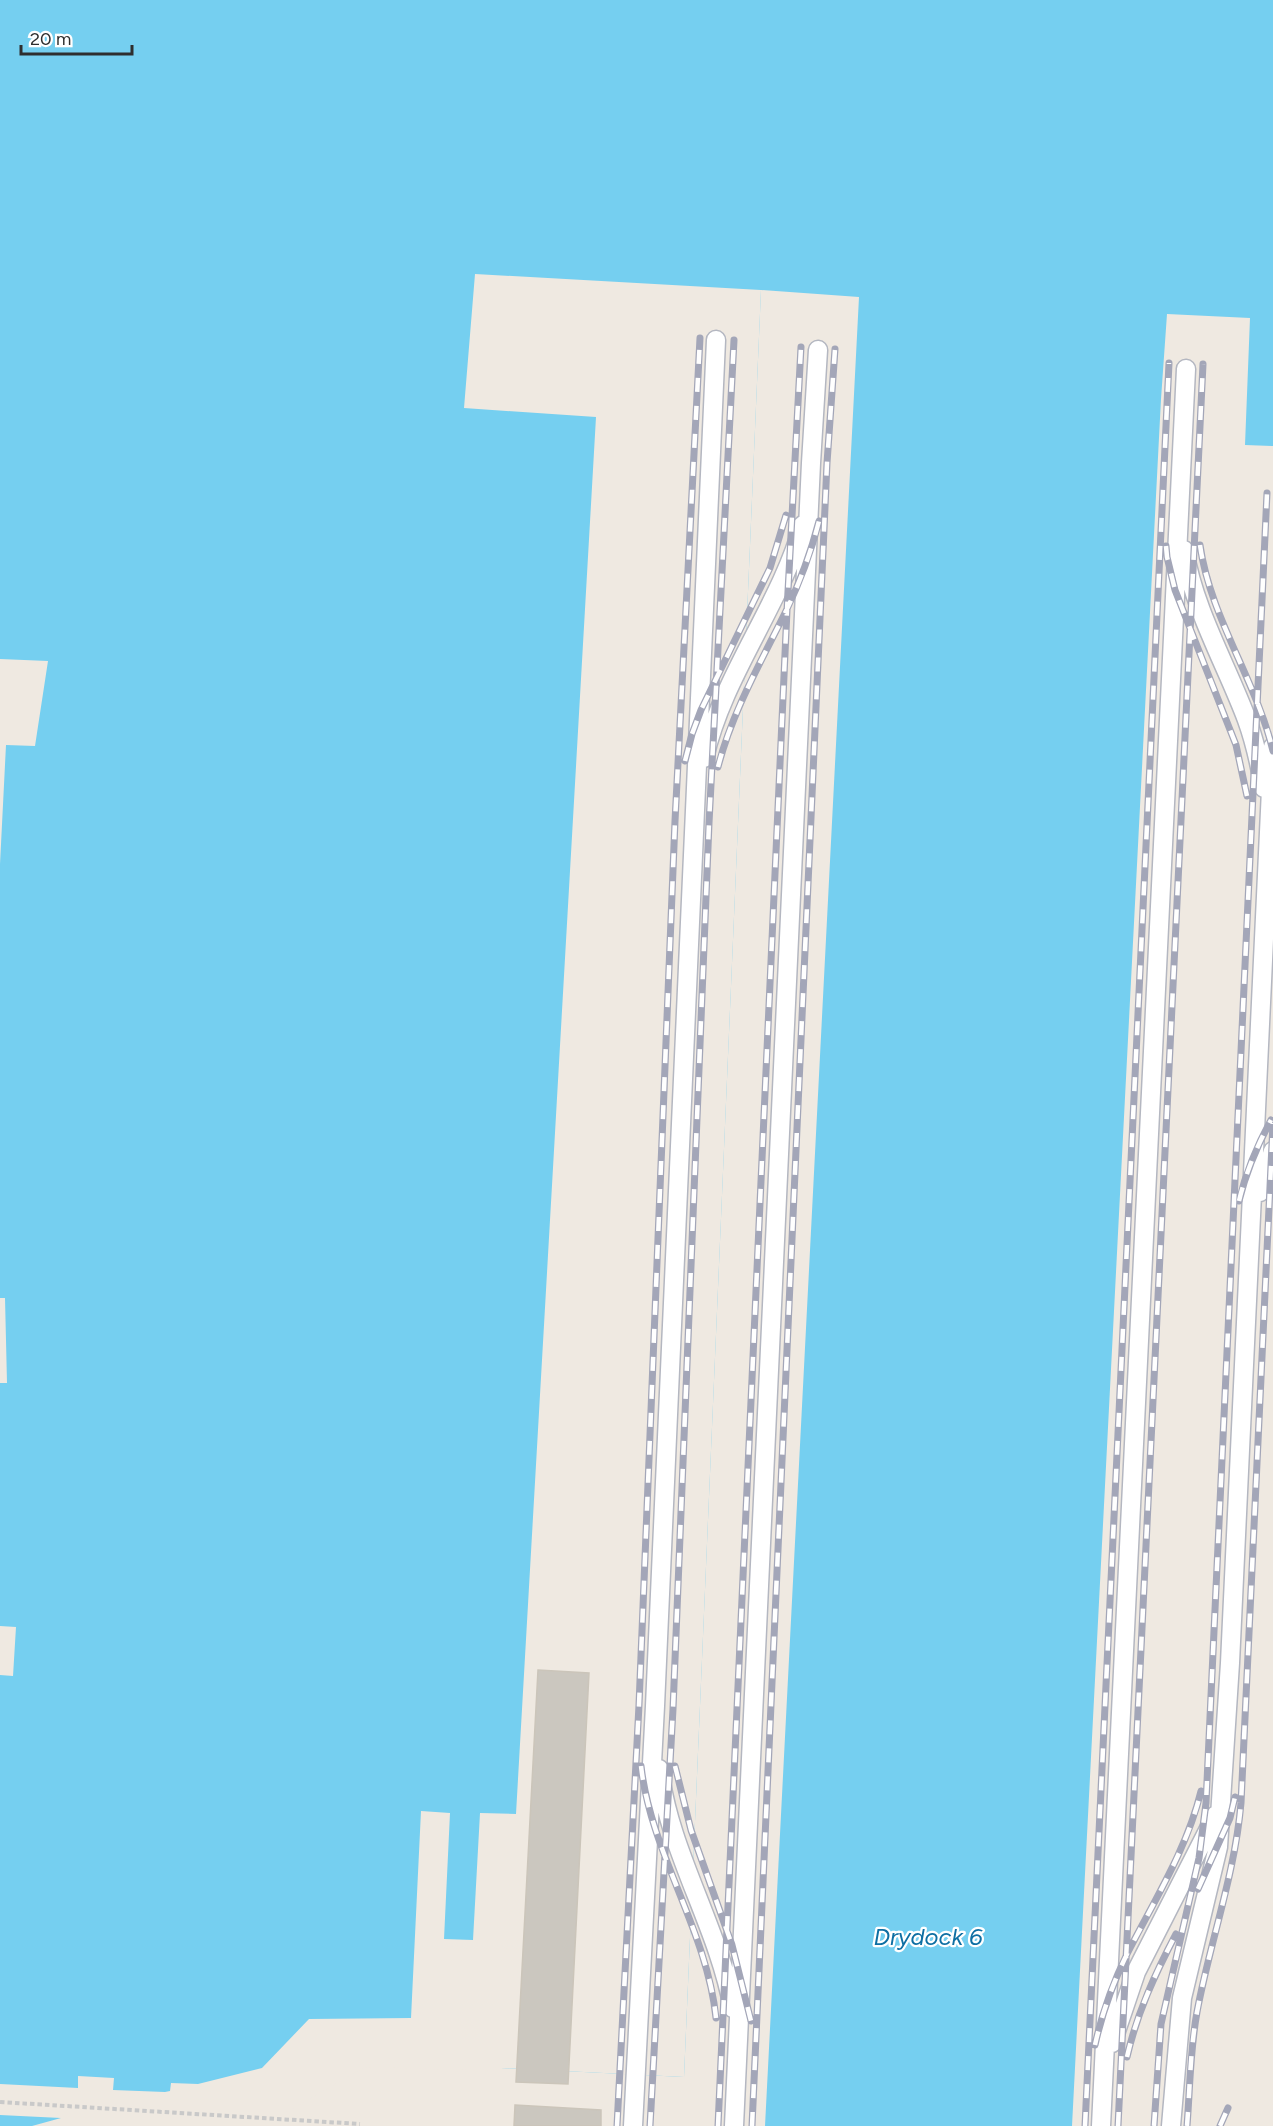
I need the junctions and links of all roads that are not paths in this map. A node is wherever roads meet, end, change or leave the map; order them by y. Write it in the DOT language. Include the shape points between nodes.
graph roads {
  1 [pos="716,340"];
  2 [pos="818,350"];
  3 [pos="1186,369"];
  4 [pos="811,463"];
  5 [pos="1181,473"];
  6 [pos="1273,747"];
  7 [pos="694,819"];
  8 [pos="1268,852"];
  9 [pos="1273,1151"];
  10 [pos="1249,1274"];
  11 [pos="655,1706"];
  12 [pos="1220,1808"];
  13 [pos="736,2085"];
  14 [pos="1102,2101"];
  15 [pos="633,2126"];
  16 [pos="734,2126"];
  17 [pos="1101,2126"];
  18 [pos="1171,2126"];
  1 -- 7 [label="lane"];
  2 -- 4 [label="lane"];
  3 -- 5 [label="lane"];
  4 -- 7 [label="lane" via="802,527 722,702 706,748"];
  4 -- 13 [label="lane"];
  5 -- 8 [label="lane" via="1184,552 1197,600 1254,743 1267,804"];
  5 -- 14 [label="lane"];
  6 -- 8 [label="lane"];
  7 -- 11 [label="lane"];
  8 -- 10 [label="lane"];
  9 -- 10 [label="lane" via="1258,1200"];
  10 -- 12 [label="lane"];
  11 -- 13 [label="lane" via="660,1784 729,1986 736,2036"];
  11 -- 15 [label="lane"];
  12 -- 14 [label="lane" via="1136,1972 1111,2045"];
  12 -- 18 [label="lane" via="1218,1847 1182,1998"];
  13 -- 16 [label="lane"];
  14 -- 17 [label="lane"];
}
